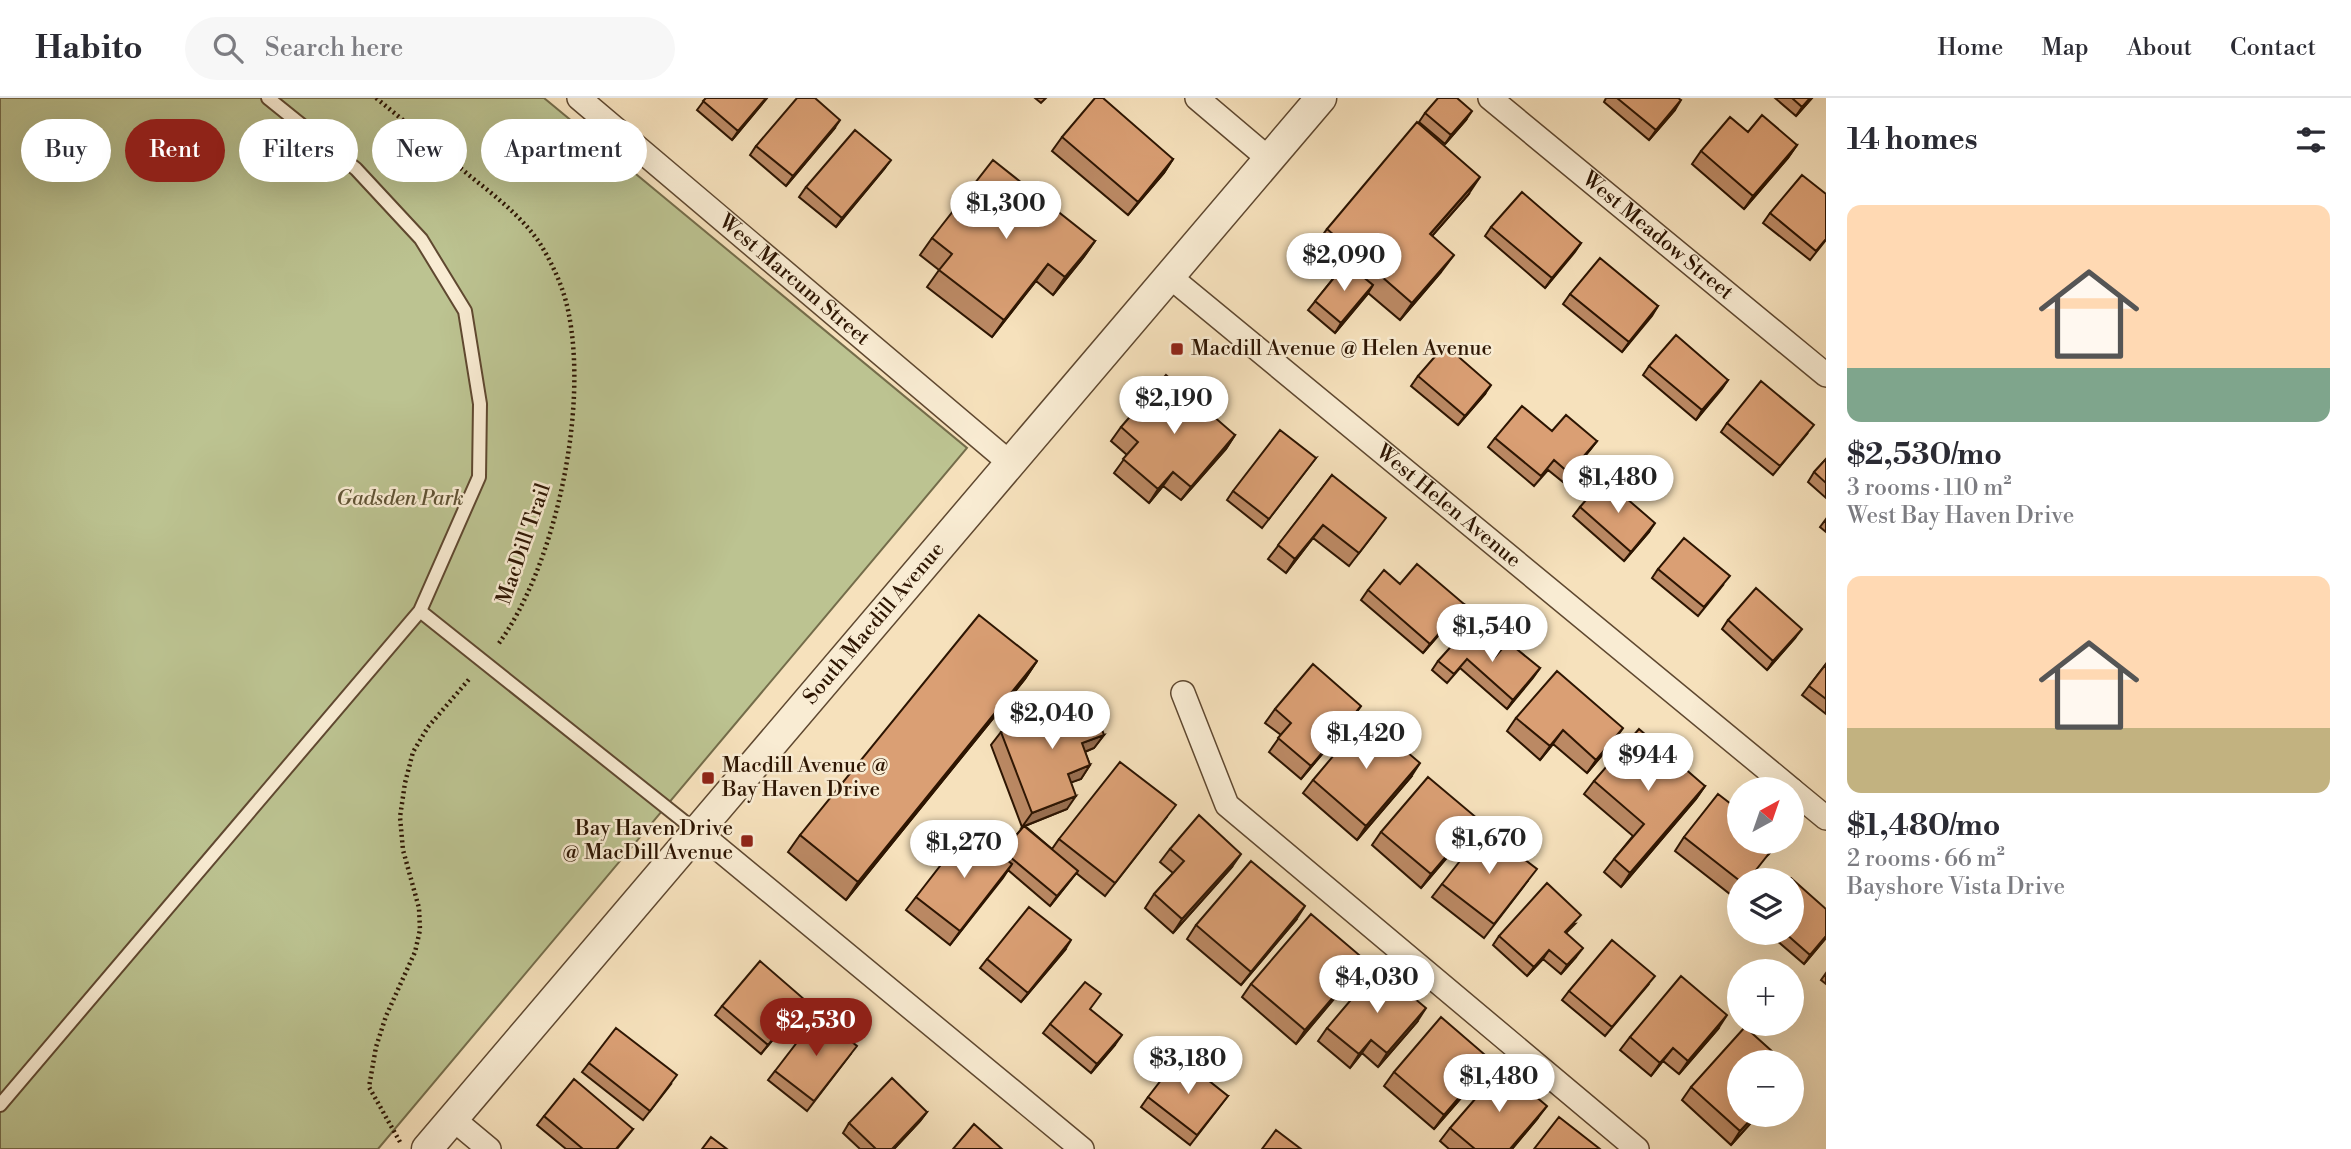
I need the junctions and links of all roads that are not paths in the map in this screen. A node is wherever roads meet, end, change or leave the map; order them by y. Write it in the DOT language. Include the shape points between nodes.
graph roads {
  1 [pos="268,98"];
  2 [pos="579,98"];
  3 [pos="1197,98"];
  4 [pos="1321,98"];
  5 [pos="1490,98"];
  6 [pos="1269,159"];
  7 [pos="1169,276"];
  8 [pos="1826,375"];
  9 [pos="1010,463"];
  10 [pos="420,611"];
  11 [pos="1183,693"];
  12 [pos="1776,777"];
  13 [pos="1804,800"];
  14 [pos="1826,818"];
  15 [pos="696,831"];
  16 [pos="0,1104"];
  17 [pos="453,1119"];
  18 [pos="427,1149"];
  19 [pos="489,1149"];
  20 [pos="1082,1149"];
  21 [pos="1637,1149"];
  1 -- 10 [label="lane" via="356,169 421,239 464,311 480,404 479,477"];
  2 -- 9 [label="street, West Marcum Street"];
  3 -- 6 [label="street"];
  4 -- 6 [label="street, South Macdill Avenue"];
  5 -- 8 [label="street, West Meadow Street"];
  6 -- 7 [label="street, South Macdill Avenue"];
  7 -- 9 [label="street, South Macdill Avenue"];
  7 -- 12 [label="street, West Helen Avenue"];
  9 -- 15 [label="street, South Macdill Avenue"];
  10 -- 15 [label="lane"];
  10 -- 16 [label="lane"];
  11 -- 21 [label="street" via="1227,805"];
  13 -- 14 [label="street, West Helen Avenue"];
  15 -- 17 [label="street, South Macdill Avenue"];
  15 -- 20 [label="street"];
  17 -- 18 [label="street, South Macdill Avenue"];
  17 -- 19 [label="street"];
}
